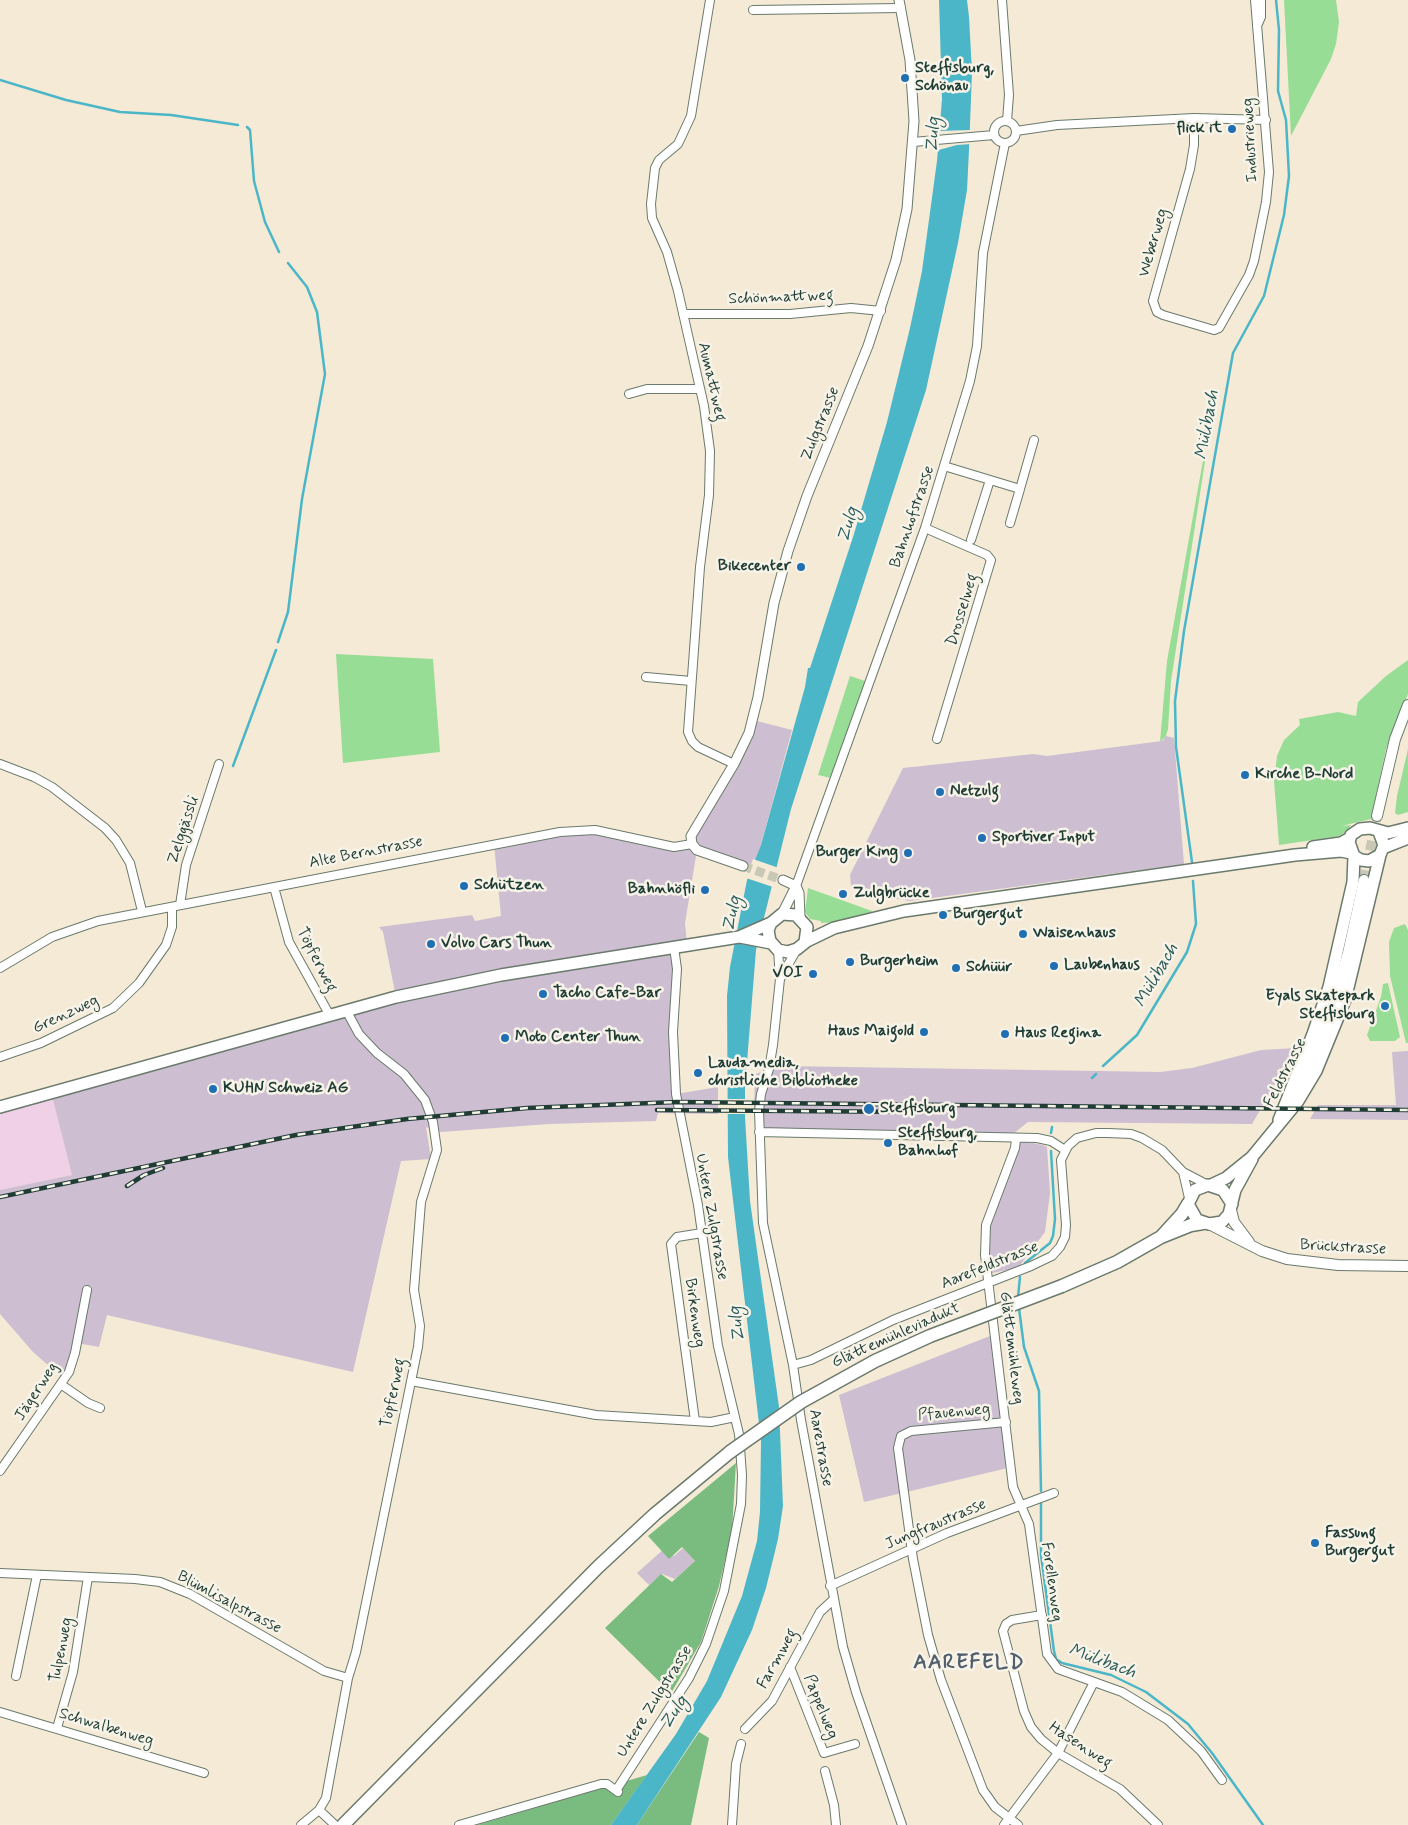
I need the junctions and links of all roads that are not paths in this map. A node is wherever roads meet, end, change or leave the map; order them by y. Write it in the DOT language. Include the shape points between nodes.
graph roads {
  1 [pos="710,0"];
  2 [pos="1002,0"];
  3 [pos="1255,0"];
  4 [pos="1261,0"];
  5 [pos="900,4"];
  6 [pos="753,10"];
  7 [pos="1257,26"];
  8 [pos="1194,118"];
  9 [pos="1266,120"];
  10 [pos="1007,121"];
  11 [pos="1016,131"];
  12 [pos="994,135"];
  13 [pos="913,142"];
  14 [pos="1005,143"];
  15 [pos="881,310"];
  16 [pos="683,314"];
  17 [pos="1219,328"];
  18 [pos="700,389"];
  19 [pos="629,394"];
  20 [pos="1034,440"];
  21 [pos="944,466"];
  22 [pos="990,480"];
  23 [pos="1020,490"];
  24 [pos="1010,524"];
  25 [pos="925,528"];
  26 [pos="972,540"];
  27 [pos="646,677"];
  28 [pos="691,681"];
  29 [pos="1408,705"];
  30 [pos="937,739"];
  31 [pos="0,764"];
  32 [pos="220,764"];
  33 [pos="734,764"];
  34 [pos="1377,816"];
  35 [pos="1408,828"];
  36 [pos="1378,832"];
  37 [pos="1350,838"];
  38 [pos="1408,838"];
  39 [pos="692,844"];
  40 [pos="1382,852"];
  41 [pos="1295,855"];
  42 [pos="1353,855"];
  43 [pos="743,866"];
  44 [pos="783,880"];
  45 [pos="1364,880"];
  46 [pos="796,886"];
  47 [pos="274,887"];
  48 [pos="180,905"];
  49 [pos="172,907"];
  50 [pos="142,911"];
  51 [pos="782,914"];
  52 [pos="803,920"];
  53 [pos="769,924"];
  54 [pos="834,928"];
  55 [pos="733,938"];
  56 [pos="771,944"];
  57 [pos="801,946"];
  58 [pos="674,947"];
  59 [pos="0,968"];
  60 [pos="780,979"];
  61 [pos="346,1010"];
  62 [pos="329,1014"];
  63 [pos="0,1057"];
  64 [pos="0,1107"];
  65 [pos="1277,1124"];
  66 [pos="759,1132"];
  67 [pos="1016,1139"];
  68 [pos="1065,1150"];
  69 [pos="1252,1157"];
  70 [pos="1183,1172"];
  71 [pos="1210,1185"];
  72 [pos="1188,1201"];
  73 [pos="1231,1207"];
  74 [pos="1206,1224"];
  75 [pos="702,1233"];
  76 [pos="1161,1237"];
  77 [pos="1250,1243"];
  78 [pos="1408,1266"];
  79 [pos="989,1283"];
  80 [pos="87,1290"];
  81 [pos="793,1365"];
  82 [pos="411,1381"];
  83 [pos="62,1384"];
  84 [pos="100,1408"];
  85 [pos="735,1417"];
  86 [pos="695,1421"];
  87 [pos="1006,1422"];
  88 [pos="0,1471"];
  89 [pos="1054,1493"];
  90 [pos="1021,1504"];
  91 [pos="912,1550"];
  92 [pos="0,1573"];
  93 [pos="37,1575"];
  94 [pos="88,1577"];
  95 [pos="830,1586"];
  96 [pos="833,1600"];
  97 [pos="1042,1615"];
  98 [pos="790,1667"];
  99 [pos="16,1676"];
  100 [pos="348,1678"];
  101 [pos="1094,1682"];
  102 [pos="0,1712"];
  103 [pos="57,1728"];
  104 [pos="745,1729"];
  105 [pos="741,1744"];
  106 [pos="855,1744"];
  107 [pos="1058,1753"];
  108 [pos="825,1771"];
  109 [pos="204,1773"];
  110 [pos="1222,1780"];
  111 [pos="319,1810"];
  112 [pos="1007,1822"];
  113 [pos="341,1824"];
  114 [pos="301,1825"];
  115 [pos="459,1825"];
  116 [pos="732,1825"];
  117 [pos="836,1825"];
  118 [pos="902,1825"];
  119 [pos="1018,1825"];
  120 [pos="1158,1825"];
  1 -- 16 [label="street, Aumattweg" via="691,116 678,144 659,160 652,188 652,218 667,252"];
  2 -- 10 [label="street" via="1009,95"];
  3 -- 7 [label="street, Industrieweg"];
  4 -- 7 [label="street" via="1261,17"];
  5 -- 6 [label="street"];
  5 -- 13 [label="street, Zulgstrasse" via="911,70"];
  7 -- 9 [label="street, Industrieweg"];
  8 -- 9 [label="street"];
  8 -- 11 [label="street" via="1057,125"];
  8 -- 17 [label="street, Weberweg" via="1190,169 1153,301 1157,312 1163,315 1214,330"];
  9 -- 17 [label="street, Industrieweg" via="1269,172 1264,220 1249,275"];
  10 -- 11 [label="street"];
  10 -- 12 [label="street" via="997,124"];
  11 -- 14 [label="street" via="1013,140"];
  12 -- 13 [label="street"];
  12 -- 14 [label="street"];
  13 -- 15 [label="street, Zulgstrasse" via="907,209"];
  14 -- 21 [label="street, Bahnhofstrasse" via="983,253 974,362"];
  15 -- 16 [label="street, Schönmattweg" via="846,308 790,314"];
  15 -- 33 [label="street, Zulgstrasse" via="788,551 774,603 753,720"];
  16 -- 18 [label="street, Aumattweg"];
  18 -- 19 [label="street" via="647,389"];
  18 -- 28 [label="street, Aumattweg" via="711,464"];
  20 -- 23 [label="street"];
  21 -- 22 [label="street"];
  21 -- 25 [label="street, Bahnhofstrasse"];
  22 -- 23 [label="street"];
  22 -- 26 [label="street"];
  23 -- 24 [label="street"];
  25 -- 30 [label="street, Drosselweg" via="987,555 991,560"];
  25 -- 46 [label="street, Bahnhofstrasse"];
  27 -- 28 [label="street"];
  28 -- 33 [label="street, Aumattweg" via="690,739 705,751"];
  29 -- 34 [label="main road" via="1395,739"];
  31 -- 50 [label="street" via="52,787 105,828 130,863"];
  32 -- 48 [label="street, Zelggässli" via="186,865"];
  33 -- 39 [label="street, Zulgstrasse" via="692,834"];
  35 -- 36 [label="main road" via="1393,833"];
  36 -- 37 [label="main road" via="1363,827"];
  36 -- 40 [label="main road" via="1383,839"];
  37 -- 41 [label="main road"];
  37 -- 42 [label="main road"];
  38 -- 40 [label="main road"];
  39 -- 43 [label="street" via="700,852"];
  39 -- 47 [label="street, Alte Bernstrasse" via="674,847 614,833 573,830"];
  40 -- 42 [label="main road" via="1369,861"];
  40 -- 65 [label="main road" via="1335,1030 1310,1083"];
  41 -- 42 [label="main road" via="1341,851"];
  41 -- 54 [label="main road" via="910,910"];
  42 -- 65 [label="main road" via="1353,882 1331,982 1314,1034"];
  44 -- 46 [label="street"];
  45 -- 65 [label="main road, Feldstrasse" via="1330,1015 1305,1076"];
  46 -- 51 [label="street"];
  46 -- 52 [label="street"];
  47 -- 48 [label="street, Alte Bernstrasse"];
  47 -- 62 [label="street, Töpferweg" via="289,942"];
  48 -- 49 [label="street, Alte Bernstrasse"];
  49 -- 50 [label="street, Alte Bernstrasse"];
  49 -- 63 [label="street, Grenzweg" via="172,927 166,945 139,983 113,1008 42,1043"];
  50 -- 59 [label="street, Alte Bernstrasse" via="69,929"];
  51 -- 52 [label="main road" via="792,913"];
  51 -- 53 [label="main road"];
  52 -- 54 [label="main road"];
  52 -- 57 [label="main road" via="807,935"];
  53 -- 55 [label="main road"];
  53 -- 56 [label="main road"];
  54 -- 57 [label="main road"];
  55 -- 56 [label="main road"];
  55 -- 58 [label="main road"];
  56 -- 57 [label="main road" via="788,952"];
  56 -- 60 [label="street"];
  57 -- 60 [label="street"];
  58 -- 61 [label="main road" via="482,979"];
  58 -- 75 [label="street, Untere Zulgstrasse" via="677,969 673,1032 676,1094"];
  60 -- 66 [label="street, Aarestrasse" via="769,1069 761,1094"];
  61 -- 62 [label="main road"];
  61 -- 82 [label="street, Töpferweg" via="368,1045 413,1083 427,1105 434,1129 436,1155 423,1190 420,1218 414,1290 420,1336"];
  62 -- 64 [label="main road"];
  65 -- 69 [label="main road, Feldstrasse"];
  66 -- 67 [label="street"];
  66 -- 81 [label="street, Aarestrasse" via="764,1230"];
  67 -- 68 [label="street" via="1044,1139"];
  67 -- 79 [label="street, Glättemühleweg" via="1016,1148 986,1225 985,1255"];
  68 -- 70 [label="street" via="1084,1135 1131,1134 1157,1147"];
  68 -- 79 [label="street, Aarefeldstrasse" via="1061,1169 1066,1225 1060,1248 1052,1256 1028,1268"];
  69 -- 71 [label="main road, Feldstrasse" via="1226,1178"];
  69 -- 73 [label="main road, Feldstrasse" via="1235,1190"];
  70 -- 71 [label="street"];
  70 -- 72 [label="street"];
  71 -- 72 [label="main road" via="1195,1190"];
  71 -- 73 [label="main road" via="1223,1190"];
  72 -- 74 [label="main road" via="1197,1220"];
  72 -- 76 [label="highway" via="1184,1212"];
  73 -- 74 [label="main road" via="1222,1222"];
  73 -- 77 [label="main road, Brückstrasse" via="1234,1222"];
  74 -- 76 [label="highway" via="1191,1225"];
  74 -- 77 [label="main road, Brückstrasse"];
  75 -- 85 [label="street, Untere Zulgstrasse" via="718,1346"];
  75 -- 86 [label="street, Birkenweg" via="677,1237 671,1244"];
  76 -- 113 [label="highway, Glättemühleviadukt, bridge" via="1117,1262 1062,1286 874,1361 800,1402 730,1452 655,1514 591,1574"];
  77 -- 78 [label="main road, Brückstrasse" via="1274,1256 1300,1262"];
  79 -- 81 [label="street, Aarefeldstrasse" via="892,1320 811,1360"];
  79 -- 87 [label="street, Glättemühleweg"];
  80 -- 83 [label="street, Jägerweg" via="75,1353"];
  81 -- 95 [label="street, Aarestrasse"];
  82 -- 86 [label="street" via="585,1414"];
  82 -- 100 [label="street, Töpferweg"];
  83 -- 84 [label="street"];
  83 -- 88 [label="street, Jägerweg"];
  85 -- 86 [label="street" via="721,1422"];
  85 -- 115 [label="street, Untere Zulgstrasse" via="742,1458 741,1504 719,1609 689,1678 617,1791 601,1784"];
  87 -- 90 [label="street, Glättemühleweg" via="1013,1487"];
  87 -- 91 [label="street, Pfauenweg" via="911,1430 901,1436 898,1448"];
  89 -- 90 [label="street, Jungfraustrasse"];
  90 -- 91 [label="street, Jungfraustrasse"];
  90 -- 97 [label="street, Forellenweg" via="1029,1524"];
  91 -- 95 [label="street, Jungfraustrasse"];
  91 -- 112 [label="street, Pfauenweg" via="928,1635 946,1695 978,1779"];
  92 -- 93 [label="street, Blümlisalpstrasse"];
  93 -- 94 [label="street, Blümlisalpstrasse"];
  93 -- 99 [label="street"];
  94 -- 100 [label="street, Blümlisalpstrasse" via="149,1580 170,1586 190,1594 324,1671"];
  94 -- 103 [label="street, Tulpenweg" via="74,1672"];
  95 -- 96 [label="street, Aarestrasse"];
  96 -- 98 [label="street, Farmweg" via="820,1612"];
  96 -- 118 [label="street, Aarestrasse" via="856,1692"];
  97 -- 101 [label="street, Forellenweg" via="1047,1654 1053,1665"];
  97 -- 107 [label="street, Hasenweg" via="1012,1620 1003,1631 1028,1720 1041,1739"];
  98 -- 104 [label="street, Farmweg" via="772,1700"];
  98 -- 106 [label="street, Pappelweg" via="824,1753"];
  100 -- 111 [label="street, Töpferweg" via="326,1798"];
  101 -- 107 [label="street"];
  101 -- 110 [label="street, Forellenweg" via="1129,1696 1168,1720 1201,1751"];
  102 -- 103 [label="street, Schwalbenweg"];
  103 -- 109 [label="street, Schwalbenweg"];
  105 -- 116 [label="street" via="736,1764"];
  107 -- 112 [label="street"];
  107 -- 120 [label="street, Hasenweg" via="1120,1789"];
  108 -- 117 [label="street"];
  111 -- 113 [label="street"];
  111 -- 114 [label="street"];
  112 -- 119 [label="street, Pfauenweg"];
}
